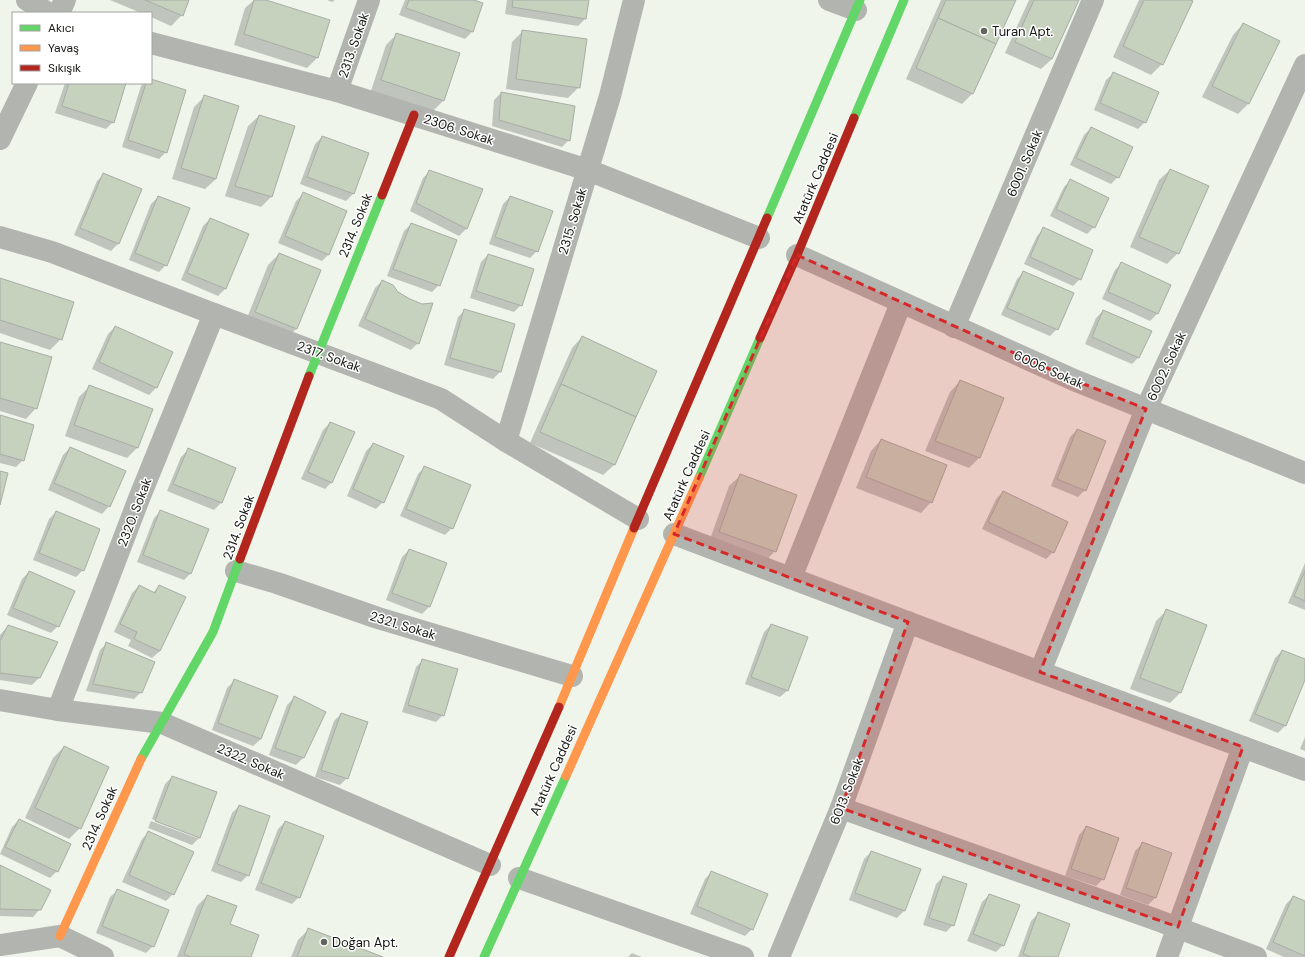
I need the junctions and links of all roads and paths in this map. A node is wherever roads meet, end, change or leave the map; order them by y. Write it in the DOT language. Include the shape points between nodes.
graph roads {
  1 [pos="27,0"];
  2 [pos="65,0"];
  3 [pos="369,0"];
  4 [pos="634,0"];
  5 [pos="829,0"];
  6 [pos="904,0"];
  7 [pos="1093,0"];
  8 [pos="858,5"];
  9 [pos="46,12"];
  10 [pos="59,12"];
  11 [pos="152,43"];
  12 [pos="1305,65"];
  13 [pos="27,84"];
  14 [pos="337,91"];
  15 [pos="414,115"];
  16 [pos="0,139"];
  17 [pos="588,170"];
  18 [pos="0,237"];
  19 [pos="759,238"];
  20 [pos="797,256"];
  21 [pos="900,303"];
  22 [pos="214,314"];
  23 [pos="954,327"];
  24 [pos="318,352"];
  25 [pos="1146,409"];
  26 [pos="506,441"];
  27 [pos="1305,473"];
  28 [pos="638,519"];
  29 [pos="674,534"];
  30 [pos="236,571"];
  31 [pos="790,578"];
  32 [pos="908,622"];
  33 [pos="1040,672"];
  34 [pos="572,676"];
  35 [pos="0,700"];
  36 [pos="58,710"];
  37 [pos="162,723"];
  38 [pos="1242,747"];
  39 [pos="1305,770"];
  40 [pos="841,808"];
  41 [pos="490,865"];
  42 [pos="519,878"];
  43 [pos="1178,928"];
  44 [pos="60,936"];
  45 [pos="0,945"];
  46 [pos="103,957"];
  47 [pos="448,957"];
  48 [pos="484,957"];
  49 [pos="743,957"];
  50 [pos="779,957"];
  51 [pos="1167,957"];
  52 [pos="1256,957"];
  1 -- 9 [label="street"];
  2 -- 10 [label="street"];
  3 -- 14 [label="street, 2313. Sokak"];
  4 -- 17 [label="street, 2315. Sokak"];
  5 -- 8 [label="street"];
  6 -- 20 [label="main road, Atatürk Caddesi"];
  7 -- 23 [label="street, 6001. Sokak"];
  8 -- 19 [label="main road, Atatürk Caddesi"];
  11 -- 14 [label="street, 2306. Sokak"];
  12 -- 25 [label="street, 6002. Sokak"];
  13 -- 16 [label="street"];
  14 -- 15 [label="street, 2306. Sokak"];
  15 -- 17 [label="street, 2306. Sokak"];
  15 -- 24 [label="main road, 2314. Sokak"];
  17 -- 19 [label="street, 2306. Sokak"];
  17 -- 26 [label="street, 2315. Sokak"];
  18 -- 22 [label="street, 2317. Sokak" via="52,252"];
  19 -- 28 [label="main road, Atatürk Caddesi"];
  20 -- 21 [label="street, 6006. Sokak"];
  20 -- 29 [label="main road, Atatürk Caddesi"];
  21 -- 23 [label="street, 6006. Sokak"];
  21 -- 31 [label="street"];
  22 -- 24 [label="street, 2317. Sokak"];
  22 -- 36 [label="street, 2320. Sokak" via="140,496"];
  23 -- 25 [label="street, 6006. Sokak"];
  24 -- 26 [label="street, 2317. Sokak" via="441,399"];
  24 -- 30 [label="main road, 2314. Sokak"];
  25 -- 27 [label="street, 6006. Sokak"];
  25 -- 33 [label="street, 6002. Sokak"];
  26 -- 28 [label="street, 2317. Sokak"];
  28 -- 34 [label="main road, Atatürk Caddesi"];
  29 -- 31 [label="street"];
  29 -- 42 [label="main road, Atatürk Caddesi"];
  30 -- 34 [label="street, 2321. Sokak" via="378,618"];
  30 -- 37 [label="main road, 2314. Sokak" via="213,632"];
  31 -- 32 [label="street"];
  32 -- 33 [label="street"];
  32 -- 40 [label="street, 6013. Sokak"];
  33 -- 38 [label="street"];
  34 -- 41 [label="main road, Atatürk Caddesi"];
  35 -- 36 [label="street, 2322. Sokak"];
  36 -- 37 [label="street, 2322. Sokak"];
  37 -- 41 [label="street, 2322. Sokak"];
  37 -- 44 [label="main road, 2314. Sokak" via="136,767"];
  38 -- 39 [label="street"];
  38 -- 43 [label="street"];
  40 -- 43 [label="street"];
  40 -- 50 [label="street, 6013. Sokak"];
  41 -- 47 [label="main road, Atatürk Caddesi"];
  42 -- 48 [label="main road, Atatürk Caddesi"];
  42 -- 49 [label="street"];
  43 -- 51 [label="street"];
  43 -- 52 [label="street"];
  44 -- 45 [label="street"];
  44 -- 46 [label="street"];
}
